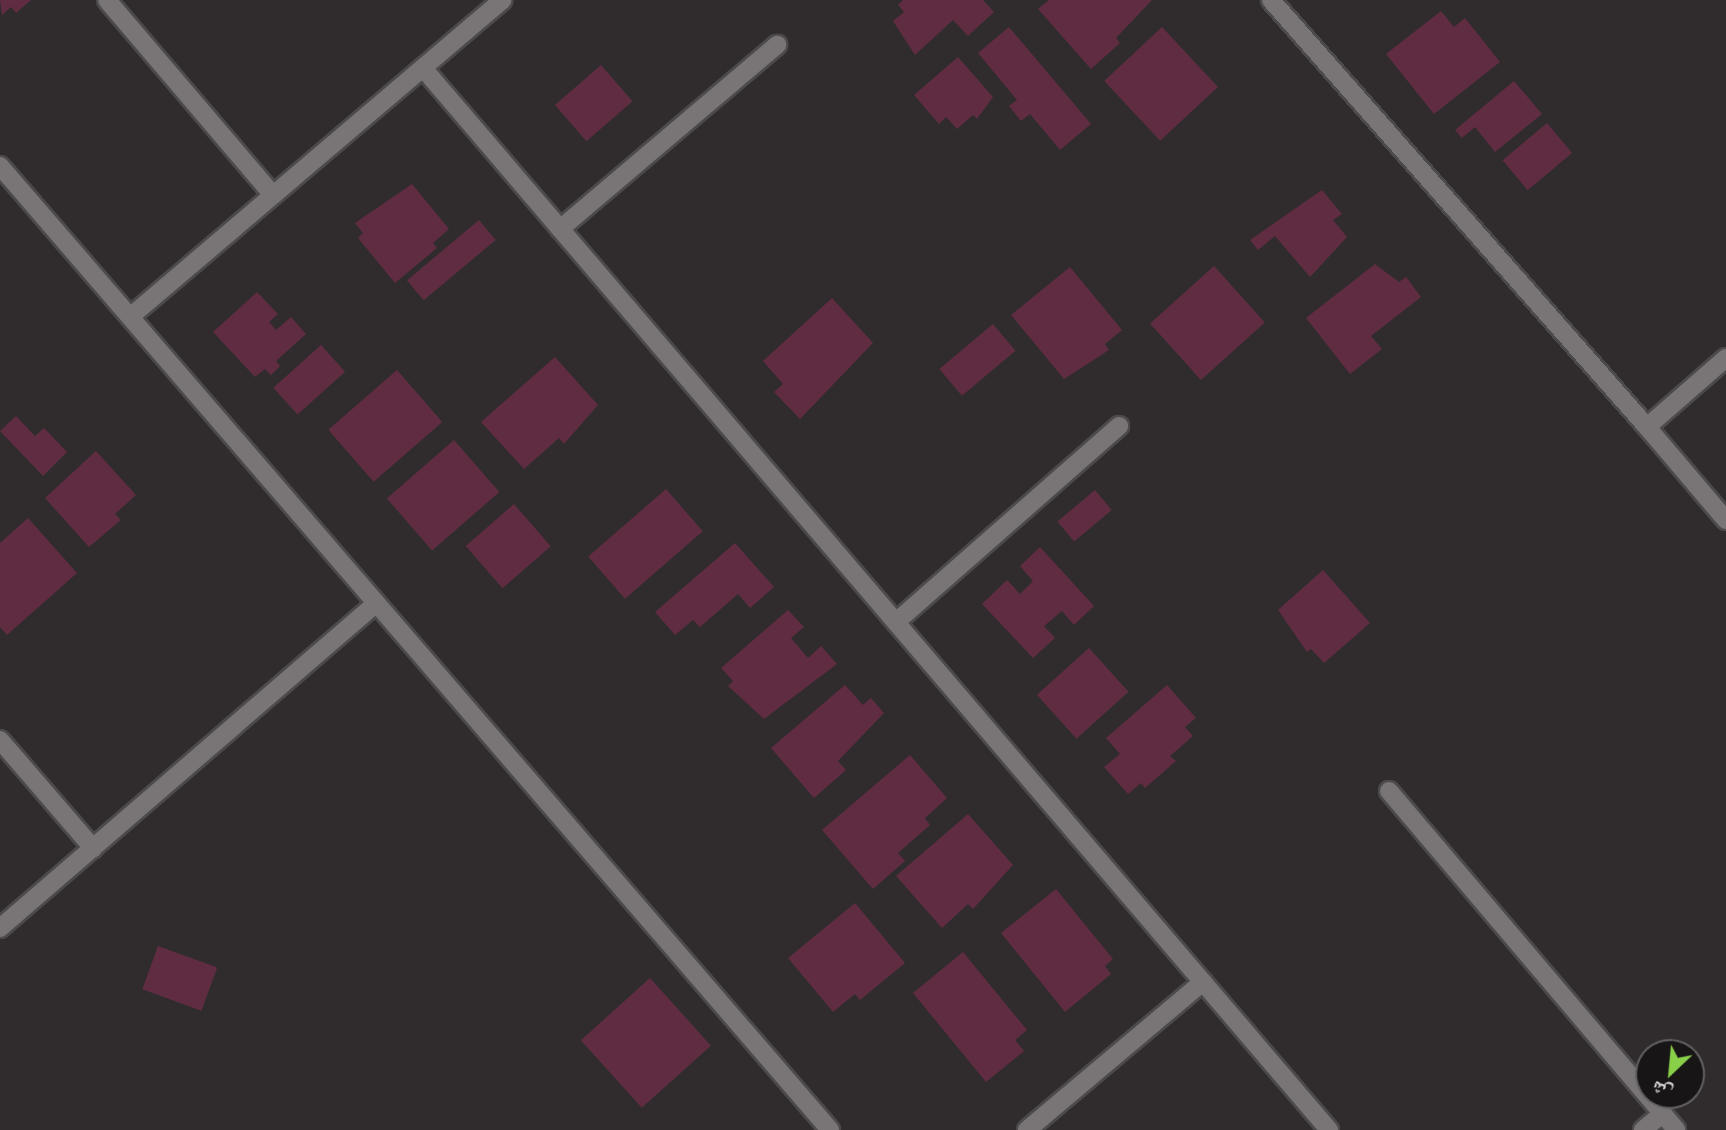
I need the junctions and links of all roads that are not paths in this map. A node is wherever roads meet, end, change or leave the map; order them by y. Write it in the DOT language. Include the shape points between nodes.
graph roads {
  1 [pos="107,0"];
  2 [pos="502,0"];
  3 [pos="1271,0"];
  4 [pos="777,45"];
  5 [pos="423,68"];
  6 [pos="0,166"];
  7 [pos="273,194"];
  8 [pos="560,229"];
  9 [pos="130,317"];
  10 [pos="1726,358"];
  11 [pos="1119,426"];
  12 [pos="1647,427"];
  13 [pos="1726,520"];
  14 [pos="376,603"];
  15 [pos="895,622"];
  16 [pos="0,740"];
  17 [pos="1389,791"];
  18 [pos="93,848"];
  19 [pos="0,928"];
  20 [pos="1203,982"];
  21 [pos="1662,1114"];
  22 [pos="830,1130"];
  23 [pos="1027,1130"];
  24 [pos="1329,1130"];
  25 [pos="1643,1130"];
  26 [pos="1676,1130"];
  1 -- 7 [label="street"];
  2 -- 5 [label="street"];
  3 -- 12 [label="street"];
  4 -- 8 [label="street"];
  5 -- 7 [label="street"];
  5 -- 8 [label="street"];
  6 -- 9 [label="street"];
  7 -- 9 [label="street"];
  8 -- 15 [label="street"];
  9 -- 14 [label="street"];
  10 -- 12 [label="street"];
  11 -- 15 [label="street"];
  12 -- 13 [label="street"];
  14 -- 18 [label="street"];
  14 -- 22 [label="street"];
  15 -- 20 [label="street"];
  16 -- 18 [label="street"];
  17 -- 21 [label="street"];
  18 -- 19 [label="street"];
  20 -- 23 [label="street"];
  20 -- 24 [label="street"];
  21 -- 25 [label="street"];
  21 -- 26 [label="street"];
}
